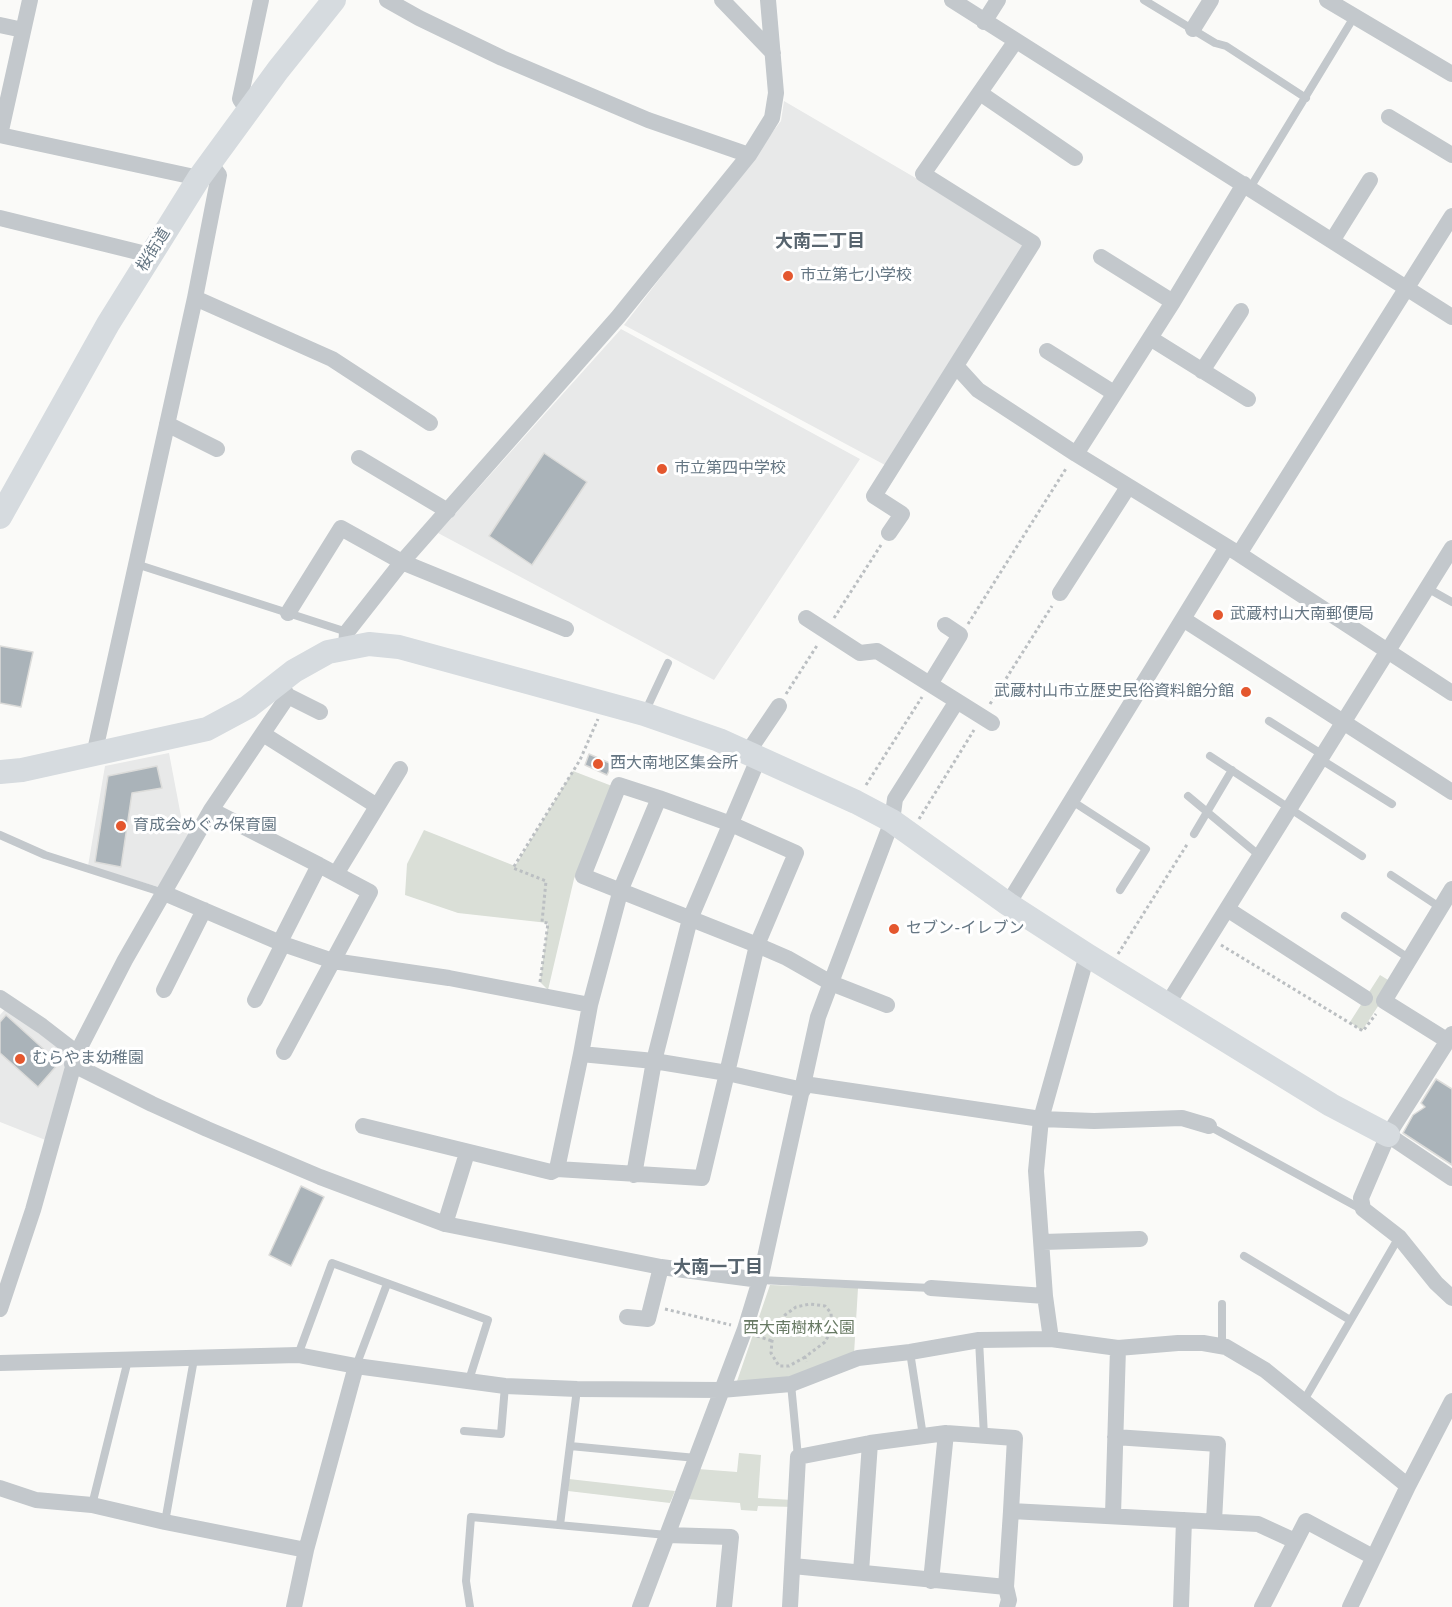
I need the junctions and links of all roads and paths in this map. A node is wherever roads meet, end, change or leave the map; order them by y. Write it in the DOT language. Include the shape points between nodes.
graph roads {
  1 [pos="30,0"];
  2 [pos="261,0"];
  3 [pos="334,0"];
  4 [pos="387,0"];
  5 [pos="722,0"];
  6 [pos="768,0"];
  7 [pos="952,0"];
  8 [pos="998,0"];
  9 [pos="1211,0"];
  10 [pos="1327,0"];
  11 [pos="1147,1"];
  12 [pos="1354,17"];
  13 [pos="984,22"];
  14 [pos="0,25"];
  15 [pos="1193,29"];
  16 [pos="23,30"];
  17 [pos="1015,42"];
  18 [pos="773,53"];
  19 [pos="1452,74"];
  20 [pos="980,93"];
  21 [pos="1306,98"];
  22 [pos="3,109"];
  23 [pos="248,111"];
  24 [pos="1389,117"];
  25 [pos="0,135"];
  26 [pos="749,155"];
  27 [pos="1452,155"];
  28 [pos="1075,158"];
  29 [pos="205,171"];
  30 [pos="1370,180"];
  31 [pos="1247,186"];
  32 [pos="1452,216"];
  33 [pos="0,218"];
  34 [pos="1332,241"];
  35 [pos="150,255"];
  36 [pos="1101,257"];
  37 [pos="1407,288"];
  38 [pos="195,298"];
  39 [pos="1173,302"];
  40 [pos="1241,310"];
  41 [pos="1452,317"];
  42 [pos="1149,338"];
  43 [pos="1047,351"];
  44 [pos="957,367"];
  45 [pos="1202,371"];
  46 [pos="1114,393"];
  47 [pos="1248,399"];
  48 [pos="430,423"];
  49 [pos="167,424"];
  50 [pos="217,449"];
  51 [pos="1076,454"];
  52 [pos="359,458"];
  53 [pos="1128,487"];
  54 [pos="448,511"];
  55 [pos="0,517"];
  56 [pos="889,533"];
  57 [pos="1452,548"];
  58 [pos="1233,551"];
  59 [pos="402,562"];
  60 [pos="136,564"];
  61 [pos="1427,588"];
  62 [pos="1060,593"];
  63 [pos="1452,602"];
  64 [pos="288,613"];
  65 [pos="806,618"];
  66 [pos="1183,619"];
  67 [pos="945,625"];
  68 [pos="566,629"];
  69 [pos="960,635"];
  70 [pos="346,640"];
  71 [pos="1387,652"];
  72 [pos="668,663"];
  73 [pos="930,684"];
  74 [pos="284,689"];
  75 [pos="1452,693"];
  76 [pos="957,701"];
  77 [pos="604,704"];
  78 [pos="779,706"];
  79 [pos="320,712"];
  80 [pos="644,714"];
  81 [pos="1269,721"];
  82 [pos="1343,722"];
  83 [pos="992,723"];
  84 [pos="262,734"];
  85 [pos="754,754"];
  86 [pos="94,755"];
  87 [pos="1210,756"];
  88 [pos="1321,757"];
  89 [pos="400,769"];
  90 [pos="1232,770"];
  91 [pos="0,772"];
  92 [pos="1452,792"];
  93 [pos="1188,796"];
  94 [pos="659,798"];
  95 [pos="1072,801"];
  96 [pos="856,802"];
  97 [pos="1392,804"];
  98 [pos="377,806"];
  99 [pos="1290,808"];
  100 [pos="211,810"];
  101 [pos="1207,812"];
  102 [pos="892,821"];
  103 [pos="731,824"];
  104 [pos="1194,834"];
  105 [pos="0,835"];
  106 [pos="1260,856"];
  107 [pos="1362,856"];
  108 [pos="319,865"];
  109 [pos="336,874"];
  110 [pos="1391,875"];
  111 [pos="1452,889"];
  112 [pos="621,890"];
  113 [pos="1120,890"];
  114 [pos="164,893"];
  115 [pos="1008,904"];
  116 [pos="1441,908"];
  117 [pos="1227,909"];
  118 [pos="204,910"];
  119 [pos="1345,916"];
  120 [pos="690,919"];
  121 [pos="1209,938"];
  122 [pos="281,943"];
  123 [pos="756,945"];
  124 [pos="1087,955"];
  125 [pos="1410,959"];
  126 [pos="333,961"];
  127 [pos="1109,968"];
  128 [pos="831,983"];
  129 [pos="164,990"];
  130 [pos="538,996"];
  131 [pos="0,998"];
  132 [pos="1365,998"];
  133 [pos="255,1000"];
  134 [pos="1384,1001"];
  135 [pos="590,1005"];
  136 [pos="887,1005"];
  137 [pos="1167,1005"];
  138 [pos="1450,1038"];
  139 [pos="284,1052"];
  140 [pos="581,1054"];
  141 [pos="74,1059"];
  142 [pos="654,1061"];
  143 [pos="727,1072"];
  144 [pos="804,1087"];
  145 [pos="1041,1119"];
  146 [pos="363,1126"];
  147 [pos="1209,1126"];
  148 [pos="1388,1135"];
  149 [pos="467,1153"];
  150 [pos="557,1169"];
  151 [pos="634,1175"];
  152 [pos="1452,1178"];
  153 [pos="1363,1209"];
  154 [pos="445,1224"];
  155 [pos="1399,1237"];
  156 [pos="1140,1239"];
  157 [pos="1043,1242"];
  158 [pos="1244,1256"];
  159 [pos="661,1267"];
  160 [pos="760,1280"];
  161 [pos="387,1284"];
  162 [pos="4,1286"];
  163 [pos="931,1288"];
  164 [pos="1045,1296"];
  165 [pos="1452,1298"];
  166 [pos="1222,1304"];
  167 [pos="652,1305"];
  168 [pos="0,1309"];
  169 [pos="627,1317"];
  170 [pos="1350,1320"];
  171 [pos="745,1329"];
  172 [pos="1051,1339"];
  173 [pos="979,1340"];
  174 [pos="1222,1346"];
  175 [pos="1118,1348"];
  176 [pos="910,1352"];
  177 [pos="298,1355"];
  178 [pos="805,1357"];
  179 [pos="194,1359"];
  180 [pos="128,1360"];
  181 [pos="0,1363"];
  182 [pos="356,1366"];
  183 [pos="811,1375"];
  184 [pos="469,1380"];
  185 [pos="791,1384"];
  186 [pos="505,1386"];
  187 [pos="577,1389"];
  188 [pos="721,1390"];
  189 [pos="1452,1401"];
  190 [pos="1302,1403"];
  191 [pos="464,1431"];
  192 [pos="946,1433"];
  193 [pos="923,1436"];
  194 [pos="984,1436"];
  195 [pos="1115,1437"];
  196 [pos="870,1443"];
  197 [pos="570,1446"];
  198 [pos="798,1457"];
  199 [pos="696,1458"];
  200 [pos="1408,1486"];
  201 [pos="1,1491"];
  202 [pos="92,1505"];
  203 [pos="1011,1511"];
  204 [pos="1113,1515"];
  205 [pos="1184,1520"];
  206 [pos="1214,1521"];
  207 [pos="165,1522"];
  208 [pos="560,1525"];
  209 [pos="667,1535"];
  210 [pos="1295,1541"];
  211 [pos="306,1550"];
  212 [pos="1372,1557"];
  213 [pos="793,1566"];
  214 [pos="861,1572"];
  215 [pos="931,1581"];
  216 [pos="1006,1587"];
  217 [pos="294,1607"];
  218 [pos="471,1607"];
  219 [pos="640,1607"];
  220 [pos="724,1607"];
  221 [pos="790,1607"];
  222 [pos="1007,1607"];
  223 [pos="1181,1607"];
  224 [pos="1262,1607"];
  225 [pos="1350,1607"];
  1 -- 16 [label="street"];
  2 -- 23 [label="street" via="240,99"];
  3 -- 23 [label="street, 桜街道"];
  4 -- 26 [label="street" via="513,63 648,120"];
  5 -- 18 [label="street"];
  6 -- 18 [label="street"];
  7 -- 13 [label="street"];
  8 -- 13 [label="street"];
  9 -- 15 [label="street"];
  10 -- 12 [label="street"];
  11 -- 15 [label="lane"];
  12 -- 19 [label="street"];
  12 -- 21 [label="lane"];
  13 -- 17 [label="street"];
  14 -- 16 [label="street"];
  15 -- 21 [label="lane"];
  16 -- 22 [label="street"];
  17 -- 20 [label="street"];
  17 -- 31 [label="street"];
  18 -- 26 [label="street" via="776,93 772,118"];
  20 -- 28 [label="street"];
  20 -- 44 [label="street" via="923,174 1033,243"];
  21 -- 31 [label="lane"];
  22 -- 25 [label="street"];
  23 -- 29 [label="street, 桜街道"];
  24 -- 27 [label="street"];
  25 -- 29 [label="street"];
  26 -- 54 [label="street" via="618,317"];
  29 -- 35 [label="street, 桜街道"];
  29 -- 38 [label="street" via="219,175"];
  30 -- 34 [label="street"];
  31 -- 34 [label="street"];
  31 -- 39 [label="street"];
  32 -- 37 [label="street"];
  33 -- 35 [label="street"];
  34 -- 37 [label="street"];
  35 -- 55 [label="street, 桜街道"];
  36 -- 39 [label="street"];
  37 -- 41 [label="street"];
  37 -- 58 [label="street"];
  38 -- 48 [label="street" via="332,359"];
  38 -- 49 [label="street"];
  39 -- 42 [label="street"];
  40 -- 45 [label="street"];
  42 -- 45 [label="street"];
  42 -- 46 [label="street"];
  43 -- 46 [label="street"];
  44 -- 51 [label="street" via="978,390"];
  44 -- 56 [label="street" via="874,496 902,514"];
  45 -- 47 [label="street"];
  46 -- 51 [label="street"];
  49 -- 50 [label="street"];
  49 -- 60 [label="street"];
  51 -- 53 [label="street"];
  51 -- 69 [label="path"];
  52 -- 54 [label="street"];
  53 -- 58 [label="street"];
  53 -- 62 [label="street"];
  54 -- 59 [label="street"];
  57 -- 61 [label="street"];
  58 -- 66 [label="street"];
  58 -- 71 [label="street"];
  59 -- 64 [label="street" via="341,528"];
  59 -- 68 [label="street"];
  59 -- 70 [label="street"];
  60 -- 64 [label="lane"];
  60 -- 86 [label="street"];
  61 -- 63 [label="lane"];
  61 -- 71 [label="street"];
  64 -- 70 [label="lane"];
  65 -- 73 [label="street" via="860,653 877,651"];
  66 -- 82 [label="street"];
  66 -- 95 [label="street"];
  67 -- 69 [label="street"];
  69 -- 73 [label="street"];
  70 -- 74 [label="street" via="310,660"];
  70 -- 77 [label="street" via="399,647"];
  71 -- 75 [label="street"];
  71 -- 82 [label="street"];
  72 -- 80 [label="lane"];
  73 -- 76 [label="street"];
  73 -- 96 [label="path"];
  74 -- 79 [label="street"];
  74 -- 84 [label="street"];
  74 -- 86 [label="street" via="207,729"];
  76 -- 83 [label="street"];
  76 -- 102 [label="street" via="894,799"];
  77 -- 80 [label="street"];
  77 -- 130 [label="path" via="580,760 513,868 546,881 542,922 548,923"];
  78 -- 85 [label="street"];
  80 -- 85 [label="street"];
  81 -- 88 [label="lane"];
  82 -- 88 [label="street"];
  82 -- 92 [label="street"];
  84 -- 98 [label="street"];
  84 -- 100 [label="street"];
  85 -- 96 [label="street"];
  85 -- 103 [label="street"];
  86 -- 91 [label="street"];
  87 -- 90 [label="lane"];
  88 -- 97 [label="lane"];
  88 -- 99 [label="street"];
  89 -- 98 [label="street"];
  90 -- 99 [label="lane"];
  90 -- 101 [label="lane"];
  93 -- 101 [label="lane"];
  94 -- 103 [label="street"];
  94 -- 112 [label="street"];
  94 -- 112 [label="street" via="619,785 583,876"];
  95 -- 113 [label="lane" via="1146,849"];
  95 -- 115 [label="street"];
  96 -- 102 [label="street"];
  98 -- 109 [label="street"];
  99 -- 106 [label="street"];
  99 -- 107 [label="lane"];
  100 -- 108 [label="street"];
  100 -- 114 [label="street"];
  101 -- 104 [label="lane"];
  101 -- 106 [label="lane"];
  102 -- 115 [label="street"];
  102 -- 128 [label="street"];
  103 -- 120 [label="street"];
  103 -- 123 [label="street" via="796,854"];
  104 -- 127 [label="path"];
  105 -- 114 [label="lane" via="45,855"];
  106 -- 117 [label="street"];
  108 -- 109 [label="street"];
  108 -- 122 [label="street"];
  109 -- 126 [label="street" via="370,892"];
  110 -- 116 [label="lane"];
  111 -- 116 [label="street"];
  112 -- 120 [label="street"];
  112 -- 135 [label="street"];
  114 -- 118 [label="street"];
  114 -- 141 [label="street"];
  115 -- 124 [label="street"];
  116 -- 125 [label="street"];
  117 -- 121 [label="street"];
  117 -- 132 [label="street"];
  118 -- 122 [label="street"];
  118 -- 129 [label="street"];
  119 -- 125 [label="lane"];
  120 -- 123 [label="street"];
  120 -- 142 [label="street"];
  121 -- 134 [label="path" via="1364,1032"];
  121 -- 137 [label="street"];
  122 -- 126 [label="street"];
  122 -- 133 [label="street"];
  123 -- 128 [label="street"];
  123 -- 143 [label="street"];
  124 -- 127 [label="street"];
  124 -- 145 [label="street"];
  125 -- 134 [label="street"];
  126 -- 130 [label="street"];
  126 -- 139 [label="street"];
  127 -- 137 [label="street"];
  128 -- 136 [label="street"];
  128 -- 144 [label="street" via="818,1017"];
  130 -- 135 [label="street"];
  131 -- 141 [label="street" via="42,1026"];
  134 -- 138 [label="street"];
  135 -- 140 [label="street"];
  137 -- 148 [label="street" via="1331,1105"];
  138 -- 148 [label="street"];
  140 -- 142 [label="street"];
  140 -- 150 [label="street"];
  141 -- 154 [label="street" via="152,1104 207,1129"];
  141 -- 162 [label="street" via="33,1210"];
  142 -- 143 [label="street"];
  142 -- 151 [label="street"];
  143 -- 144 [label="street"];
  143 -- 151 [label="street" via="702,1178"];
  144 -- 145 [label="street"];
  144 -- 160 [label="street"];
  145 -- 147 [label="street" via="1182,1118"];
  145 -- 157 [label="street" via="1036,1171"];
  146 -- 149 [label="street"];
  147 -- 153 [label="lane"];
  148 -- 152 [label="street"];
  148 -- 153 [label="street" via="1361,1198"];
  149 -- 150 [label="street" via="551,1172"];
  149 -- 154 [label="street"];
  150 -- 151 [label="street"];
  153 -- 155 [label="street"];
  154 -- 159 [label="street"];
  155 -- 165 [label="street"];
  155 -- 170 [label="lane"];
  156 -- 157 [label="street"];
  157 -- 164 [label="street"];
  158 -- 170 [label="lane"];
  159 -- 160 [label="street"];
  159 -- 167 [label="street"];
  160 -- 163 [label="lane"];
  160 -- 171 [label="street"];
  161 -- 177 [label="lane" via="332,1263"];
  161 -- 182 [label="lane"];
  161 -- 184 [label="lane" via="488,1320"];
  162 -- 168 [label="street"];
  163 -- 164 [label="street"];
  164 -- 172 [label="street"];
  166 -- 174 [label="lane"];
  167 -- 169 [label="street" via="648,1319"];
  167 -- 171 [label="path"];
  170 -- 190 [label="lane"];
  171 -- 188 [label="street"];
  172 -- 173 [label="street"];
  172 -- 175 [label="street"];
  173 -- 176 [label="street"];
  173 -- 194 [label="lane"];
  174 -- 175 [label="street" via="1178,1343"];
  174 -- 190 [label="street" via="1265,1370"];
  175 -- 195 [label="street"];
  176 -- 183 [label="street" via="858,1358"];
  176 -- 193 [label="lane"];
  177 -- 179 [label="street"];
  177 -- 182 [label="street"];
  178 -- 178 [label="path" via="825,1342 832,1329 831,1313 825,1306 796,1307 776,1329 771,1353 779,1366 789,1366"];
  178 -- 183 [label="path"];
  179 -- 180 [label="street"];
  179 -- 207 [label="lane"];
  180 -- 181 [label="street"];
  180 -- 202 [label="lane"];
  182 -- 184 [label="street"];
  182 -- 211 [label="street"];
  183 -- 185 [label="street"];
  184 -- 186 [label="street"];
  185 -- 188 [label="street"];
  185 -- 198 [label="lane"];
  186 -- 187 [label="street"];
  186 -- 191 [label="lane" via="501,1434"];
  187 -- 188 [label="street"];
  187 -- 197 [label="lane"];
  188 -- 199 [label="street"];
  189 -- 200 [label="street"];
  190 -- 200 [label="street"];
  192 -- 193 [label="street"];
  192 -- 194 [label="street"];
  192 -- 215 [label="street"];
  193 -- 196 [label="street"];
  194 -- 203 [label="street" via="1015,1438"];
  195 -- 204 [label="street"];
  195 -- 206 [label="street" via="1218,1444"];
  196 -- 198 [label="street"];
  196 -- 214 [label="street"];
  197 -- 199 [label="lane"];
  197 -- 208 [label="lane"];
  198 -- 213 [label="street"];
  199 -- 209 [label="street"];
  200 -- 212 [label="street"];
  201 -- 202 [label="street" via="36,1500"];
  202 -- 207 [label="street"];
  203 -- 204 [label="street"];
  203 -- 216 [label="street"];
  204 -- 205 [label="street"];
  205 -- 206 [label="street"];
  205 -- 223 [label="street"];
  206 -- 210 [label="street" via="1258,1524"];
  207 -- 211 [label="street"];
  208 -- 209 [label="lane"];
  208 -- 218 [label="lane" via="471,1517 466,1581"];
  209 -- 219 [label="street"];
  209 -- 220 [label="street" via="731,1536"];
  210 -- 212 [label="street" via="1306,1521"];
  210 -- 224 [label="street"];
  211 -- 217 [label="street"];
  212 -- 225 [label="street"];
  213 -- 214 [label="street"];
  213 -- 221 [label="street"];
  214 -- 215 [label="street"];
  215 -- 216 [label="street"];
  216 -- 222 [label="street"];
}
